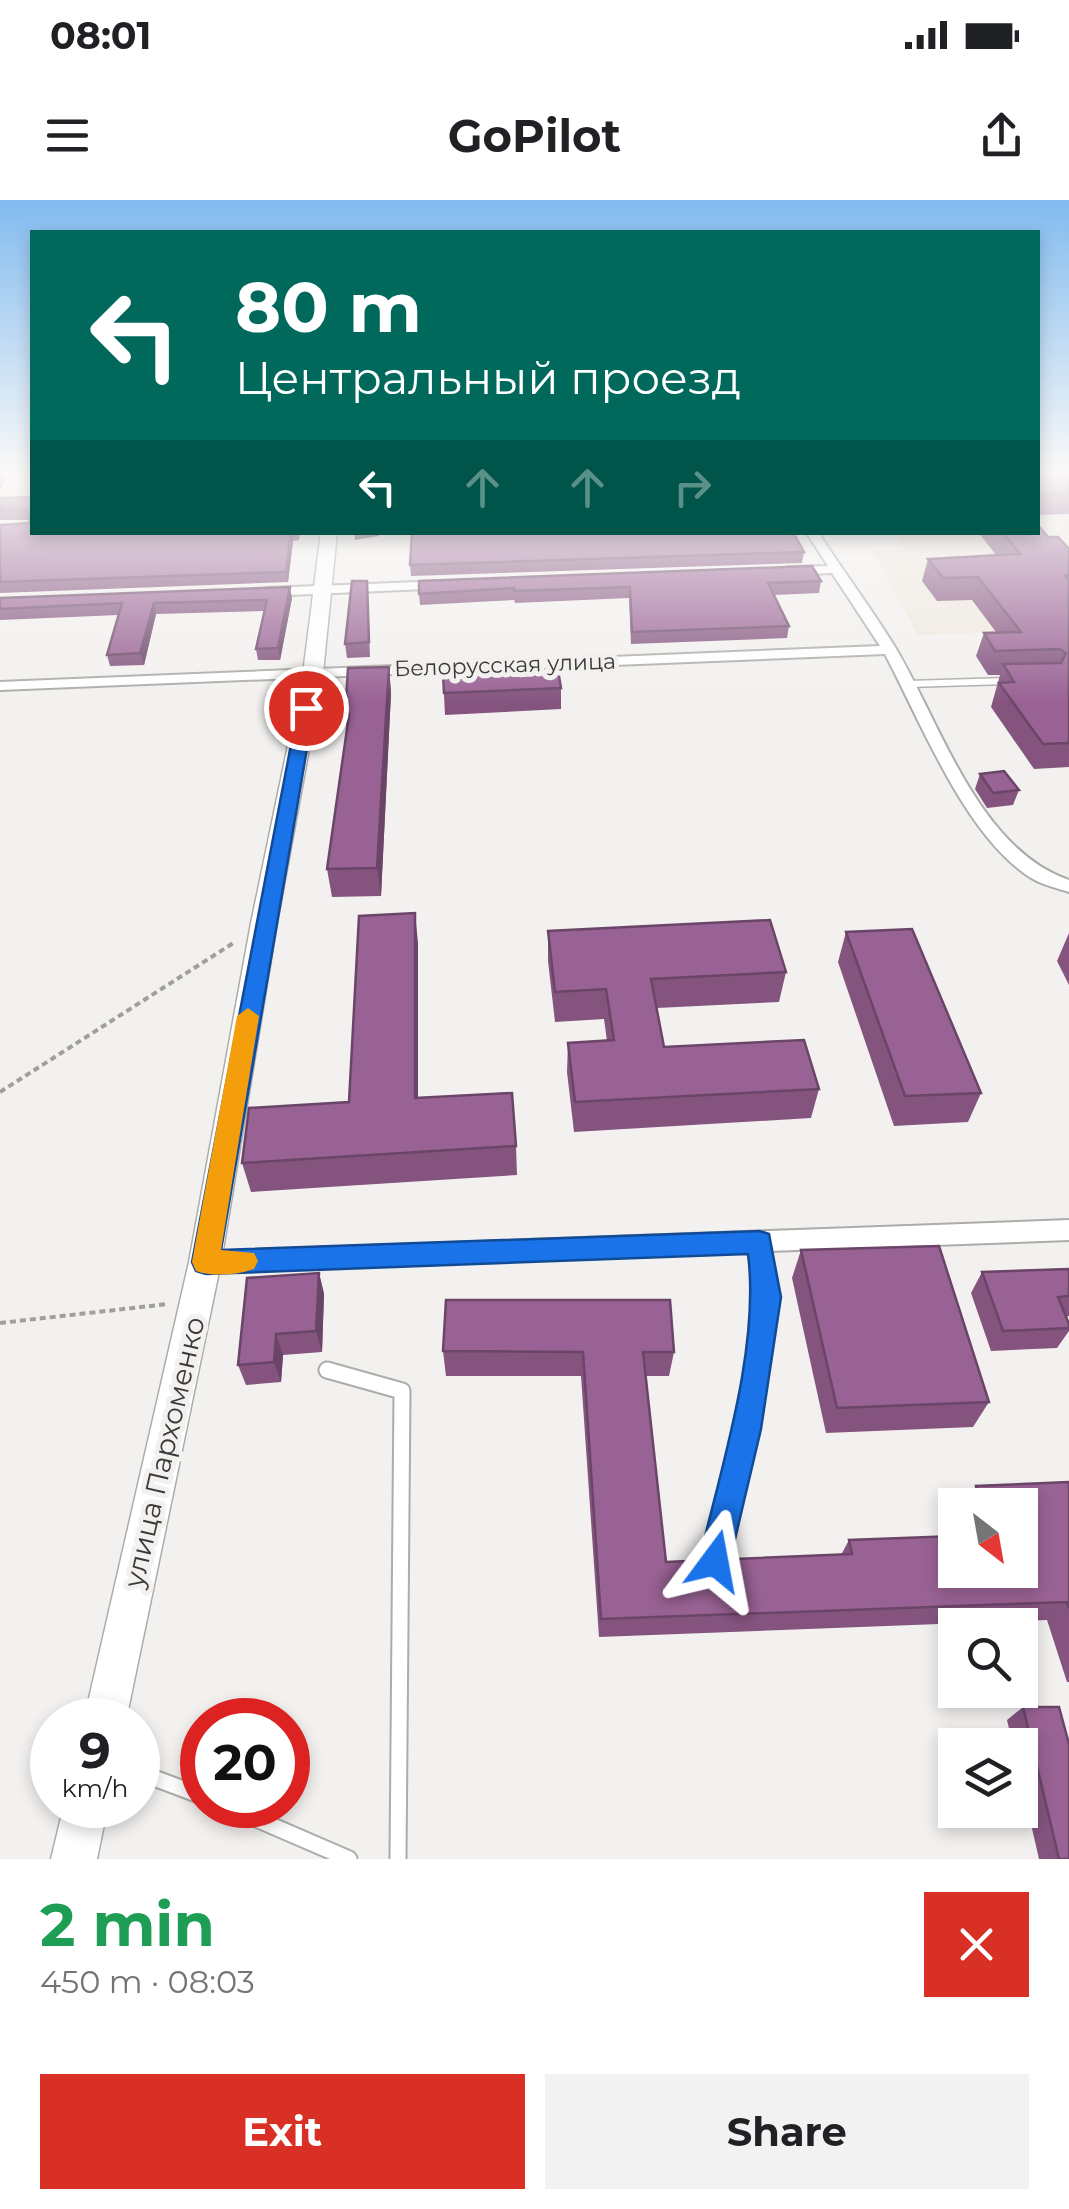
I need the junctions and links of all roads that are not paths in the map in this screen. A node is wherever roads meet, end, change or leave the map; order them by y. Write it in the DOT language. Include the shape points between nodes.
graph roads {
  1 [pos="327,547"];
  2 [pos="822,547"];
  3 [pos="835,569"];
  4 [pos="776,572"];
  5 [pos="460,584"];
  6 [pos="322,590"];
  7 [pos="246,592"];
  8 [pos="890,650"];
  9 [pos="313,672"];
  10 [pos="1015,681"];
  11 [pos="908,684"];
  12 [pos="0,686"];
  13 [pos="1069,886"];
  14 [pos="1069,1230"];
  15 [pos="760,1242"];
  16 [pos="206,1262"];
  17 [pos="327,1370"];
  18 [pos="715,1561"];
  19 [pos="109,1698"];
  20 [pos="277,1828"];
  21 [pos="349,1859"];
  22 [pos="398,1859"];
  1 -- 6 [label="street, улица Пархоменко"];
  2 -- 3 [label="street"];
  3 -- 4 [label="street"];
  3 -- 8 [label="street"];
  5 -- 6 [label="street"];
  6 -- 7 [label="street"];
  6 -- 9 [label="street, улица Пархоменко"];
  8 -- 9 [label="street, Белорусская улица"];
  8 -- 11 [label="street"];
  9 -- 12 [label="street, Белорусская улица"];
  9 -- 16 [label="street, улица Пархоменко"];
  10 -- 11 [label="lane"];
  11 -- 13 [label="street" via="971,806 1034,873"];
  14 -- 15 [label="street"];
  15 -- 16 [label="street"];
  15 -- 18 [label="lane" via="767,1297"];
  16 -- 19 [label="street, улица Пархоменко"];
  17 -- 22 [label="lane" via="402,1391"];
  20 -- 21 [label="lane"];
}
